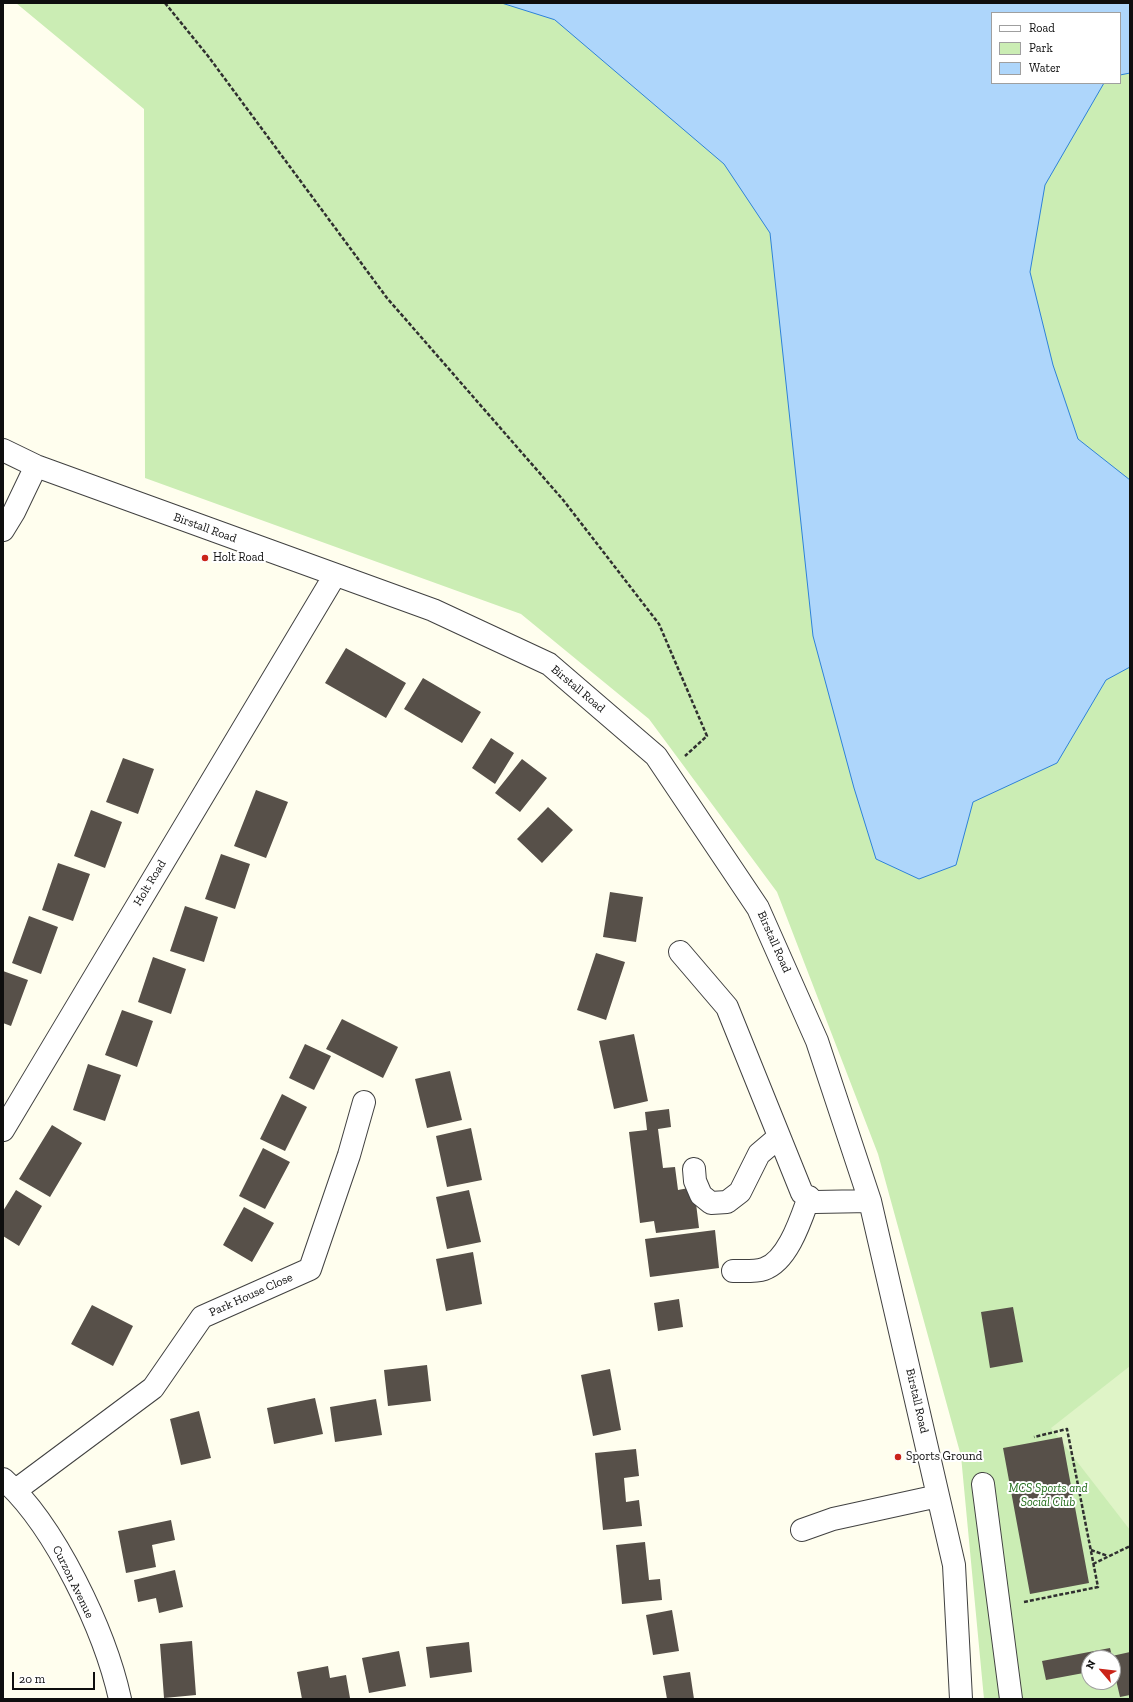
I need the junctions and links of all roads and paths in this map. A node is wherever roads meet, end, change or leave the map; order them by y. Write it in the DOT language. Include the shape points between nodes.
graph roads {
  1 [pos="165,3"];
  2 [pos="3,450"];
  3 [pos="36,466"];
  4 [pos="3,530"];
  5 [pos="334,575"];
  6 [pos="667,773"];
  7 [pos="680,952"];
  8 [pos="364,1102"];
  9 [pos="3,1130"];
  10 [pos="779,1137"];
  11 [pos="694,1169"];
  12 [pos="809,1198"];
  13 [pos="870,1201"];
  14 [pos="733,1271"];
  15 [pos="1034,1437"];
  16 [pos="983,1484"];
  17 [pos="9,1485"];
  18 [pos="938,1496"];
  19 [pos="802,1530"];
  20 [pos="1130,1546"];
  21 [pos="1091,1550"];
  22 [pos="1109,1556"];
  23 [pos="1094,1564"];
  24 [pos="1019,1603"];
  25 [pos="120,1699"];
  26 [pos="961,1699"];
  27 [pos="1011,1699"];
  1 -- 6 [label="path" via="208,56 387,298 564,501 659,624 707,736"];
  2 -- 3 [label="street, Birstall Road"];
  3 -- 4 [label="street"];
  3 -- 5 [label="street, Birstall Road"];
  5 -- 6 [label="street, Birstall Road" via="433,610 549,664 656,756"];
  5 -- 9 [label="street, Holt Road"];
  6 -- 13 [label="street, Birstall Road" via="758,908 818,1041"];
  7 -- 10 [label="street" via="727,1006"];
  8 -- 17 [label="street, Park House Close" via="349,1155 310,1269 202,1316 153,1388"];
  10 -- 11 [label="street" via="760,1154 740,1192 727,1202 711,1203 701,1196 695,1181"];
  10 -- 12 [label="street" via="802,1193"];
  12 -- 13 [label="street" via="815,1202"];
  12 -- 14 [label="street" via="796,1232 783,1254 764,1269"];
  13 -- 18 [label="street, Birstall Road"];
  15 -- 21 [label="path" via="1067,1429"];
  16 -- 27 [label="street"];
  17 -- 25 [label="street, Curzon Avenue" via="61,1554 114,1671"];
  18 -- 19 [label="street" via="833,1519"];
  18 -- 26 [label="street, Birstall Road" via="954,1565"];
  20 -- 22 [label="path"];
  21 -- 22 [label="path"];
  21 -- 23 [label="path"];
  22 -- 23 [label="path"];
  23 -- 24 [label="path" via="1098,1587"];
}
